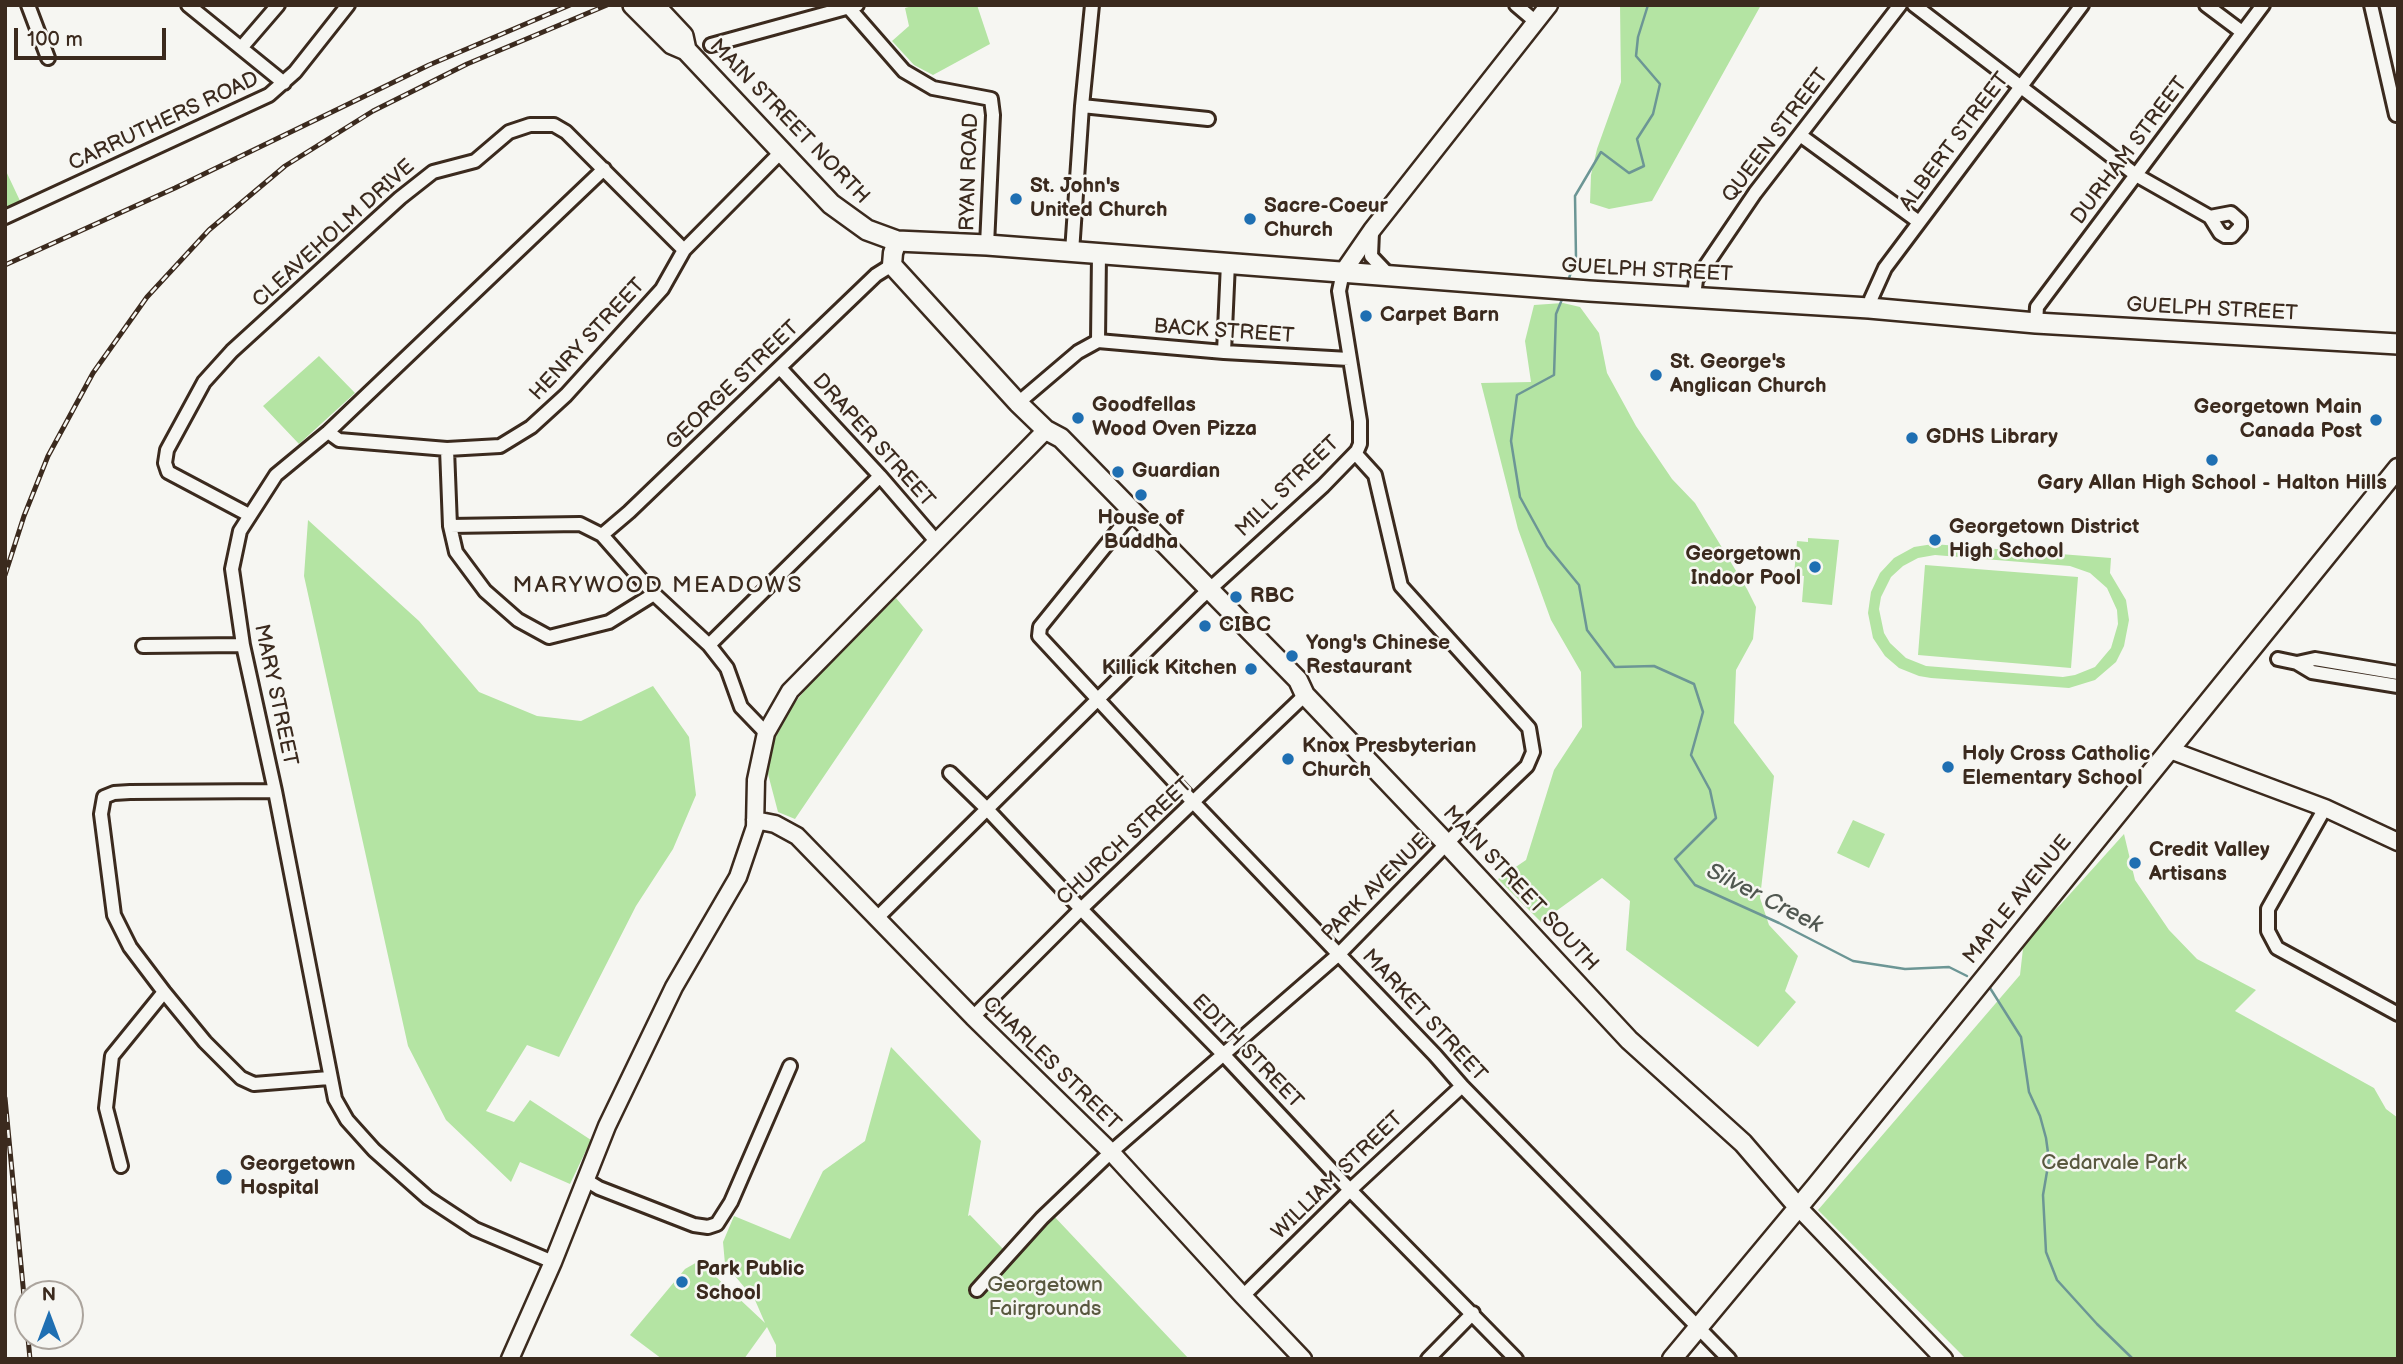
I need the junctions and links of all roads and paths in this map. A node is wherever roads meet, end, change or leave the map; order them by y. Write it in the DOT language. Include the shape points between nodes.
graph roads {
  1 [pos="28,5"];
  2 [pos="188,5"];
  3 [pos="278,5"];
  4 [pos="348,5"];
  5 [pos="1091,5"];
  6 [pos="1516,5"];
  7 [pos="1549,5"];
  8 [pos="1900,5"];
  9 [pos="1914,5"];
  10 [pos="2082,5"];
  11 [pos="2206,5"];
  12 [pos="2263,5"];
  13 [pos="2371,5"];
  14 [pos="853,6"];
  15 [pos="650,12"];
  16 [pos="1536,22"];
  17 [pos="2242,32"];
  18 [pos="711,45"];
  19 [pos="241,48"];
  20 [pos="48,58"];
  21 [pos="284,83"];
  22 [pos="2020,88"];
  23 [pos="1082,106"];
  24 [pos="2396,114"];
  25 [pos="1208,119"];
  26 [pos="1800,135"];
  27 [pos="782,151"];
  28 [pos="604,170"];
  29 [pos="2136,175"];
  30 [pos="5,217"];
  31 [pos="2210,217"];
  32 [pos="1919,222"];
  33 [pos="1372,230"];
  34 [pos="897,240"];
  35 [pos="987,245"];
  36 [pos="684,250"];
  37 [pos="1072,252"];
  38 [pos="1099,254"];
  39 [pos="1228,263"];
  40 [pos="892,265"];
  41 [pos="1343,272"];
  42 [pos="1388,274"];
  43 [pos="1694,296"];
  44 [pos="1869,308"];
  45 [pos="2036,323"];
  46 [pos="1098,341"];
  47 [pos="2396,345"];
  48 [pos="1224,352"];
  49 [pos="1349,359"];
  50 [pos="780,368"];
  51 [pos="1018,403"];
  52 [pos="1046,430"];
  53 [pos="328,432"];
  54 [pos="447,449"];
  55 [pos="1355,453"];
  56 [pos="2398,468"];
  57 [pos="880,476"];
  58 [pos="250,515"];
  59 [pos="1130,516"];
  60 [pos="450,526"];
  61 [pos="602,535"];
  62 [pos="936,541"];
  63 [pos="654,594"];
  64 [pos="1205,594"];
  65 [pos="243,645"];
  66 [pos="709,645"];
  67 [pos="143,646"];
  68 [pos="2278,659"];
  69 [pos="2297,663"];
  70 [pos="2398,673"];
  71 [pos="2398,686"];
  72 [pos="1305,695"];
  73 [pos="1098,699"];
  74 [pos="766,733"];
  75 [pos="2170,750"];
  76 [pos="950,773"];
  77 [pos="275,791"];
  78 [pos="1194,803"];
  79 [pos="986,808"];
  80 [pos="2325,808"];
  81 [pos="755,820"];
  82 [pos="2398,842"];
  83 [pos="1446,843"];
  84 [pos="1081,909"];
  85 [pos="878,917"];
  86 [pos="1339,954"];
  87 [pos="164,992"];
  88 [pos="2398,1014"];
  89 [pos="973,1017"];
  90 [pos="1223,1054"];
  91 [pos="790,1066"];
  92 [pos="329,1078"];
  93 [pos="1462,1086"];
  94 [pos="1111,1152"];
  95 [pos="121,1166"];
  96 [pos="586,1180"];
  97 [pos="1350,1190"];
  98 [pos="1798,1207"];
  99 [pos="553,1262"];
  100 [pos="977,1290"];
  101 [pos="1243,1296"];
  102 [pos="1473,1313"];
  103 [pos="1700,1327"];
  104 [pos="510,1359"];
  105 [pos="1303,1359"];
  106 [pos="1428,1359"];
  107 [pos="1516,1359"];
  108 [pos="1672,1359"];
  109 [pos="1730,1359"];
  110 [pos="1944,1359"];
  1 -- 20 [label="street"];
  2 -- 19 [label="street"];
  3 -- 19 [label="street"];
  4 -- 21 [label="street, CARRUTHERS ROAD"];
  5 -- 23 [label="street"];
  6 -- 16 [label="street"];
  7 -- 16 [label="street"];
  8 -- 26 [label="street, QUEEN STREET"];
  9 -- 22 [label="street"];
  10 -- 22 [label="street, ALBERT STREET"];
  11 -- 17 [label="street"];
  12 -- 17 [label="street, DURHAM STREET"];
  13 -- 24 [label="street"];
  14 -- 18 [label="street"];
  14 -- 35 [label="street, RYAN ROAD" via="904,71 933,88 990,99"];
  15 -- 27 [label="main road, MAIN STREET NORTH" via="672,44 686,50"];
  16 -- 33 [label="street"];
  17 -- 29 [label="street, DURHAM STREET"];
  19 -- 21 [label="street"];
  21 -- 30 [label="street, CARRUTHERS ROAD" via="220,119"];
  22 -- 29 [label="street"];
  22 -- 32 [label="street, ALBERT STREET"];
  23 -- 25 [label="street"];
  23 -- 37 [label="street"];
  26 -- 32 [label="street"];
  26 -- 43 [label="street, QUEEN STREET" via="1696,280"];
  27 -- 34 [label="main road, MAIN STREET NORTH" via="851,220"];
  27 -- 36 [label="street, HENRY STREET"];
  28 -- 36 [label="street, CLEAVEHOLM DRIVE"];
  28 -- 53 [label="street, MARY STREET"];
  28 -- 58 [label="street, CLEAVEHOLM DRIVE" via="554,125 530,125 509,132 475,161 433,172 400,198 232,351 204,382 167,450 165,463 168,472"];
  29 -- 31 [label="street"];
  29 -- 45 [label="street, DURHAM STREET" via="2037,307"];
  32 -- 44 [label="street, ALBERT STREET" via="1885,268"];
  33 -- 41 [label="street"];
  33 -- 42 [label="street" via="1371,256"];
  34 -- 35 [label="main road, GUELPH STREET"];
  34 -- 40 [label="main road"];
  35 -- 37 [label="main road, GUELPH STREET"];
  36 -- 54 [label="street, HENRY STREET" via="662,289 531,427 500,446"];
  37 -- 38 [label="main road, GUELPH STREET"];
  38 -- 39 [label="main road, GUELPH STREET"];
  38 -- 46 [label="street"];
  39 -- 41 [label="main road, GUELPH STREET"];
  39 -- 48 [label="street"];
  40 -- 50 [label="street, GEORGE STREET"];
  40 -- 51 [label="main road, MAIN STREET SOUTH"];
  41 -- 42 [label="main road, GUELPH STREET"];
  41 -- 49 [label="street, MILL STREET" via="1339,291"];
  42 -- 43 [label="main road, GUELPH STREET"];
  43 -- 44 [label="main road, GUELPH STREET"];
  44 -- 45 [label="main road, GUELPH STREET"];
  45 -- 47 [label="main road, GUELPH STREET"];
  46 -- 48 [label="street, BACK STREET"];
  46 -- 51 [label="street" via="1078,352"];
  48 -- 49 [label="street, BACK STREET"];
  49 -- 55 [label="street, MILL STREET" via="1360,421 1360,444"];
  50 -- 57 [label="street, DRAPER STREET"];
  50 -- 61 [label="street, GEORGE STREET"];
  51 -- 52 [label="main road, MAIN STREET SOUTH"];
  52 -- 59 [label="main road, MAIN STREET SOUTH" via="1060,438"];
  52 -- 62 [label="street"];
  53 -- 54 [label="street, HENRY STREET" via="339,440"];
  53 -- 58 [label="street, MARY STREET" via="276,475"];
  54 -- 60 [label="street"];
  55 -- 64 [label="street, MILL STREET"];
  55 -- 83 [label="street, PARK AVENUE" via="1375,475 1401,586 1529,728 1533,752 1527,765"];
  56 -- 75 [label="main road, MAPLE AVENUE"];
  57 -- 62 [label="street, DRAPER STREET"];
  57 -- 66 [label="street"];
  58 -- 65 [label="street, MARY STREET" via="240,531 232,569"];
  59 -- 64 [label="main road, MAIN STREET SOUTH"];
  59 -- 73 [label="street, MARKET STREET" via="1038,633"];
  60 -- 61 [label="street" via="580,524"];
  60 -- 63 [label="street" via="456,552 485,591 518,620 549,638 609,622"];
  61 -- 63 [label="street"];
  62 -- 74 [label="street" via="790,691"];
  63 -- 66 [label="street"];
  64 -- 72 [label="main road, MAIN STREET SOUTH" via="1298,680"];
  64 -- 73 [label="street, MILL STREET"];
  65 -- 67 [label="street"];
  65 -- 77 [label="street, MARY STREET"];
  66 -- 74 [label="street" via="727,668 740,707"];
  68 -- 69 [label="street"];
  69 -- 70 [label="street" via="2315,659"];
  69 -- 71 [label="street" via="2312,672"];
  72 -- 78 [label="street, CHURCH STREET"];
  72 -- 83 [label="main road, MAIN STREET SOUTH"];
  73 -- 78 [label="street, MARKET STREET"];
  73 -- 79 [label="street, MILL STREET"];
  74 -- 81 [label="street" via="756,780"];
  75 -- 80 [label="street"];
  75 -- 98 [label="main road, MAPLE AVENUE"];
  76 -- 79 [label="street, EDITH STREET"];
  77 -- 87 [label="street" via="130,792 104,797 101,814 114,915 130,947"];
  77 -- 92 [label="street, MARY STREET"];
  78 -- 84 [label="street, CHURCH STREET"];
  78 -- 86 [label="street, MARKET STREET"];
  79 -- 84 [label="street, EDITH STREET"];
  79 -- 85 [label="street, MILL STREET"];
  80 -- 82 [label="street"];
  80 -- 88 [label="street" via="2269,909 2268,931 2277,948"];
  81 -- 85 [label="street, CHARLES STREET" via="797,836"];
  81 -- 96 [label="street" via="738,877 674,987"];
  83 -- 86 [label="street, PARK AVENUE"];
  83 -- 98 [label="main road, MAIN STREET SOUTH" via="1629,1040 1706,1109 1724,1138 1769,1172"];
  84 -- 89 [label="street, CHURCH STREET"];
  84 -- 90 [label="street, EDITH STREET"];
  85 -- 89 [label="street, CHARLES STREET"];
  86 -- 90 [label="street, PARK AVENUE"];
  86 -- 93 [label="street, MARKET STREET"];
  87 -- 92 [label="street" via="241,1078 254,1084"];
  87 -- 95 [label="street" via="112,1056 106,1108"];
  89 -- 94 [label="street, CHARLES STREET"];
  90 -- 94 [label="street, PARK AVENUE"];
  90 -- 97 [label="street, EDITH STREET"];
  91 -- 96 [label="street" via="717,1224 694,1225"];
  92 -- 99 [label="street, MARY STREET" via="347,1120 428,1198 475,1229"];
  93 -- 97 [label="street, WILLIAM STREET"];
  93 -- 103 [label="street, MARKET STREET"];
  94 -- 100 [label="street, PARK AVENUE" via="1042,1218"];
  94 -- 101 [label="street, CHARLES STREET"];
  96 -- 99 [label="street"];
  97 -- 101 [label="street, WILLIAM STREET"];
  97 -- 102 [label="street, EDITH STREET"];
  98 -- 103 [label="main road, MAPLE AVENUE"];
  98 -- 110 [label="street, MAIN STREET SOUTH"];
  99 -- 104 [label="street"];
  101 -- 105 [label="street, CHARLES STREET"];
  102 -- 106 [label="street"];
  102 -- 107 [label="street, EDITH STREET"];
  103 -- 108 [label="main road, MAPLE AVENUE"];
  103 -- 109 [label="street, MARKET STREET"];
}
